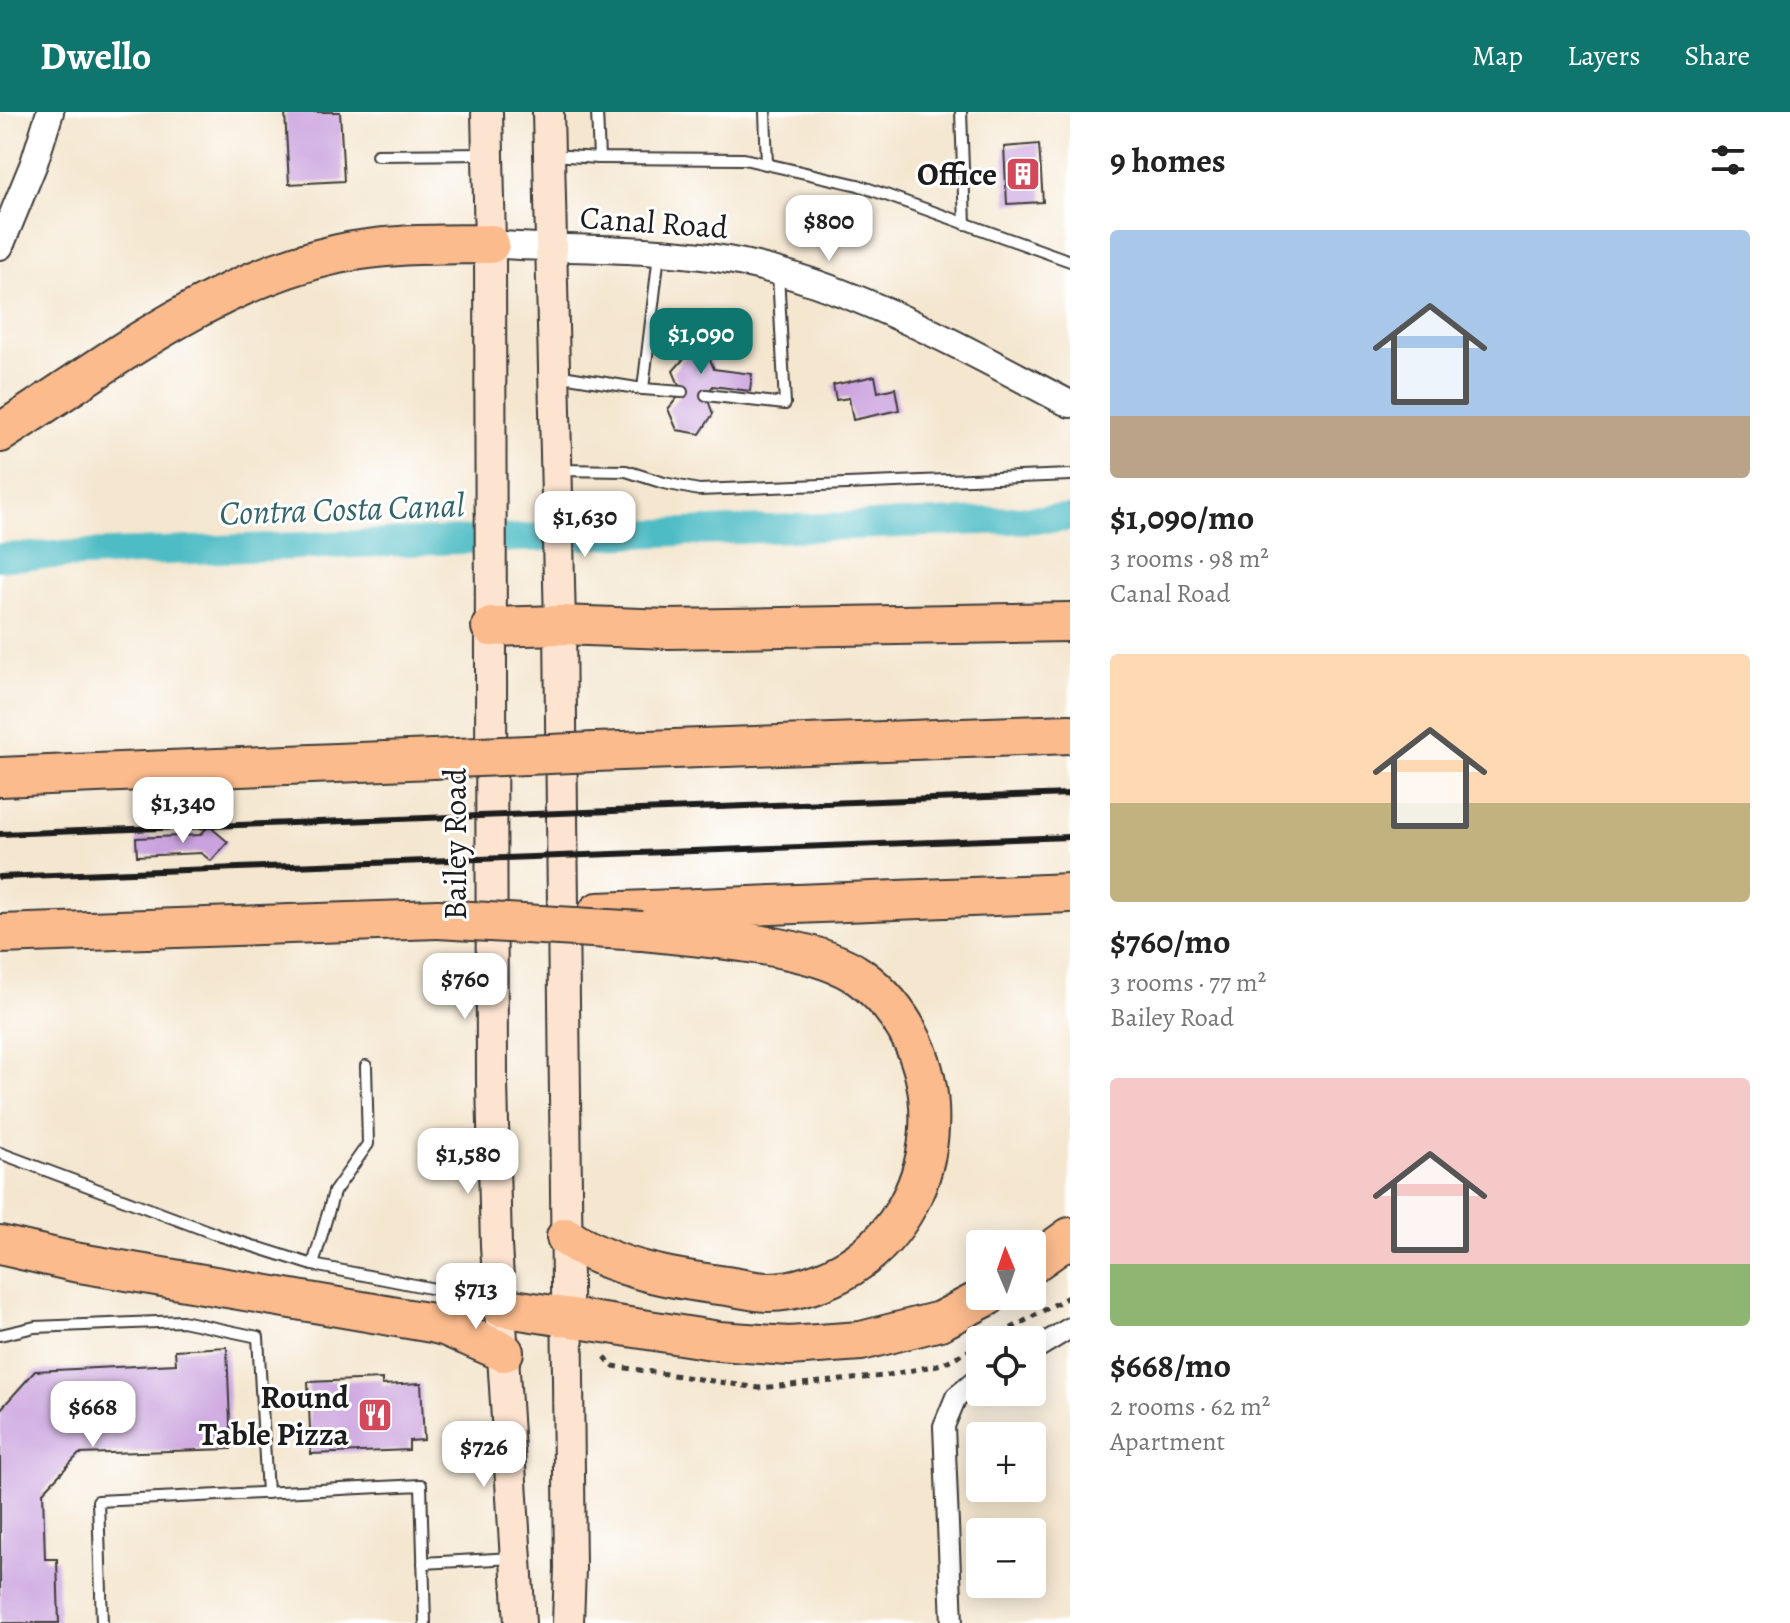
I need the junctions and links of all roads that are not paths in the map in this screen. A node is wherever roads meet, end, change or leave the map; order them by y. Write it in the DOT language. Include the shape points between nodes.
graph roads {
  1 [pos="50,112"];
  2 [pos="487,112"];
  3 [pos="548,112"];
  4 [pos="597,112"];
  5 [pos="765,112"];
  6 [pos="961,112"];
  7 [pos="488,154"];
  8 [pos="377,155"];
  9 [pos="549,155"];
  10 [pos="599,158"];
  11 [pos="767,164"];
  12 [pos="965,224"];
  13 [pos="490,244"];
  14 [pos="0,246"];
  15 [pos="553,249"];
  16 [pos="659,252"];
  17 [pos="1070,261"];
  18 [pos="778,272"];
  19 [pos="554,375"];
  20 [pos="643,389"];
  21 [pos="682,392"];
  22 [pos="706,395"];
  23 [pos="1070,404"];
  24 [pos="0,433"];
  25 [pos="1070,475"];
  26 [pos="556,482"];
  27 [pos="1070,622"];
  28 [pos="560,625"];
  29 [pos="491,627"];
  30 [pos="1070,734"];
  31 [pos="0,777"];
  32 [pos="1070,893"];
  33 [pos="438,919"];
  34 [pos="0,934"];
  35 [pos="366,1066"];
  36 [pos="0,1153"];
  37 [pos="566,1237"];
  38 [pos="1070,1237"];
  39 [pos="0,1245"];
  40 [pos="1046,1254"];
  41 [pos="313,1265"];
  42 [pos="501,1307"];
  43 [pos="966,1307"];
  44 [pos="567,1318"];
  45 [pos="1070,1328"];
  46 [pos="2,1338"];
  47 [pos="1046,1343"];
  48 [pos="504,1352"];
  49 [pos="966,1389"];
  50 [pos="267,1493"];
  51 [pos="515,1558"];
  52 [pos="423,1563"];
  53 [pos="102,1623"];
  54 [pos="425,1623"];
  55 [pos="520,1623"];
  56 [pos="568,1623"];
  57 [pos="952,1623"];
  1 -- 14 [label="street"];
  2 -- 7 [label="main road, Bailey Road"];
  3 -- 9 [label="main road"];
  4 -- 10 [label="lane"];
  5 -- 11 [label="lane"];
  6 -- 12 [label="lane"];
  7 -- 8 [label="lane"];
  7 -- 13 [label="main road, Bailey Road"];
  9 -- 10 [label="lane"];
  9 -- 15 [label="main road"];
  10 -- 11 [label="lane" via="744,159"];
  11 -- 12 [label="lane" via="858,185"];
  12 -- 17 [label="lane"];
  13 -- 15 [label="street, Canal Road"];
  13 -- 24 [label="highway" via="388,247 289,267 165,327"];
  13 -- 29 [label="main road, Bailey Road"];
  15 -- 16 [label="street, Canal Road"];
  15 -- 19 [label="main road"];
  16 -- 18 [label="street, Canal Road"];
  16 -- 20 [label="lane"];
  18 -- 22 [label="lane" via="785,404"];
  18 -- 23 [label="street, Canal Road" via="907,321"];
  19 -- 20 [label="lane"];
  19 -- 26 [label="main road"];
  20 -- 21 [label="lane"];
  25 -- 26 [label="lane" via="699,490 626,471"];
  26 -- 28 [label="main road"];
  27 -- 28 [label="highway" via="668,629"];
  28 -- 29 [label="highway"];
  28 -- 37 [label="main road"];
  29 -- 42 [label="main road, Bailey Road" via="492,1097"];
  30 -- 31 [label="highway, bridge"];
  32 -- 33 [label="highway, bridge"];
  33 -- 34 [label="highway"];
  33 -- 37 [label="highway, bridge" via="642,931 819,957 859,976 890,1004 911,1034 931,1104 921,1178 883,1238 850,1267 810,1285 769,1292 658,1274 596,1256"];
  35 -- 41 [label="lane" via="368,1144 334,1192"];
  36 -- 41 [label="lane"];
  37 -- 44 [label="main road"];
  38 -- 40 [label="highway"];
  39 -- 48 [label="highway" via="432,1323"];
  41 -- 42 [label="lane"];
  42 -- 44 [label="highway"];
  42 -- 48 [label="main road, Bailey Road"];
  43 -- 44 [label="highway" via="940,1321 861,1341 789,1346"];
  44 -- 56 [label="main road"];
  45 -- 47 [label="street"];
  46 -- 50 [label="lane" via="35,1327 182,1321 258,1337"];
  48 -- 51 [label="main road, Bailey Road"];
  49 -- 57 [label="street" via="956,1397 944,1426"];
  50 -- 52 [label="lane" via="421,1485"];
  50 -- 53 [label="lane" via="98,1501"];
  51 -- 52 [label="lane"];
  51 -- 55 [label="main road, Bailey Road"];
  52 -- 54 [label="lane"];
}
